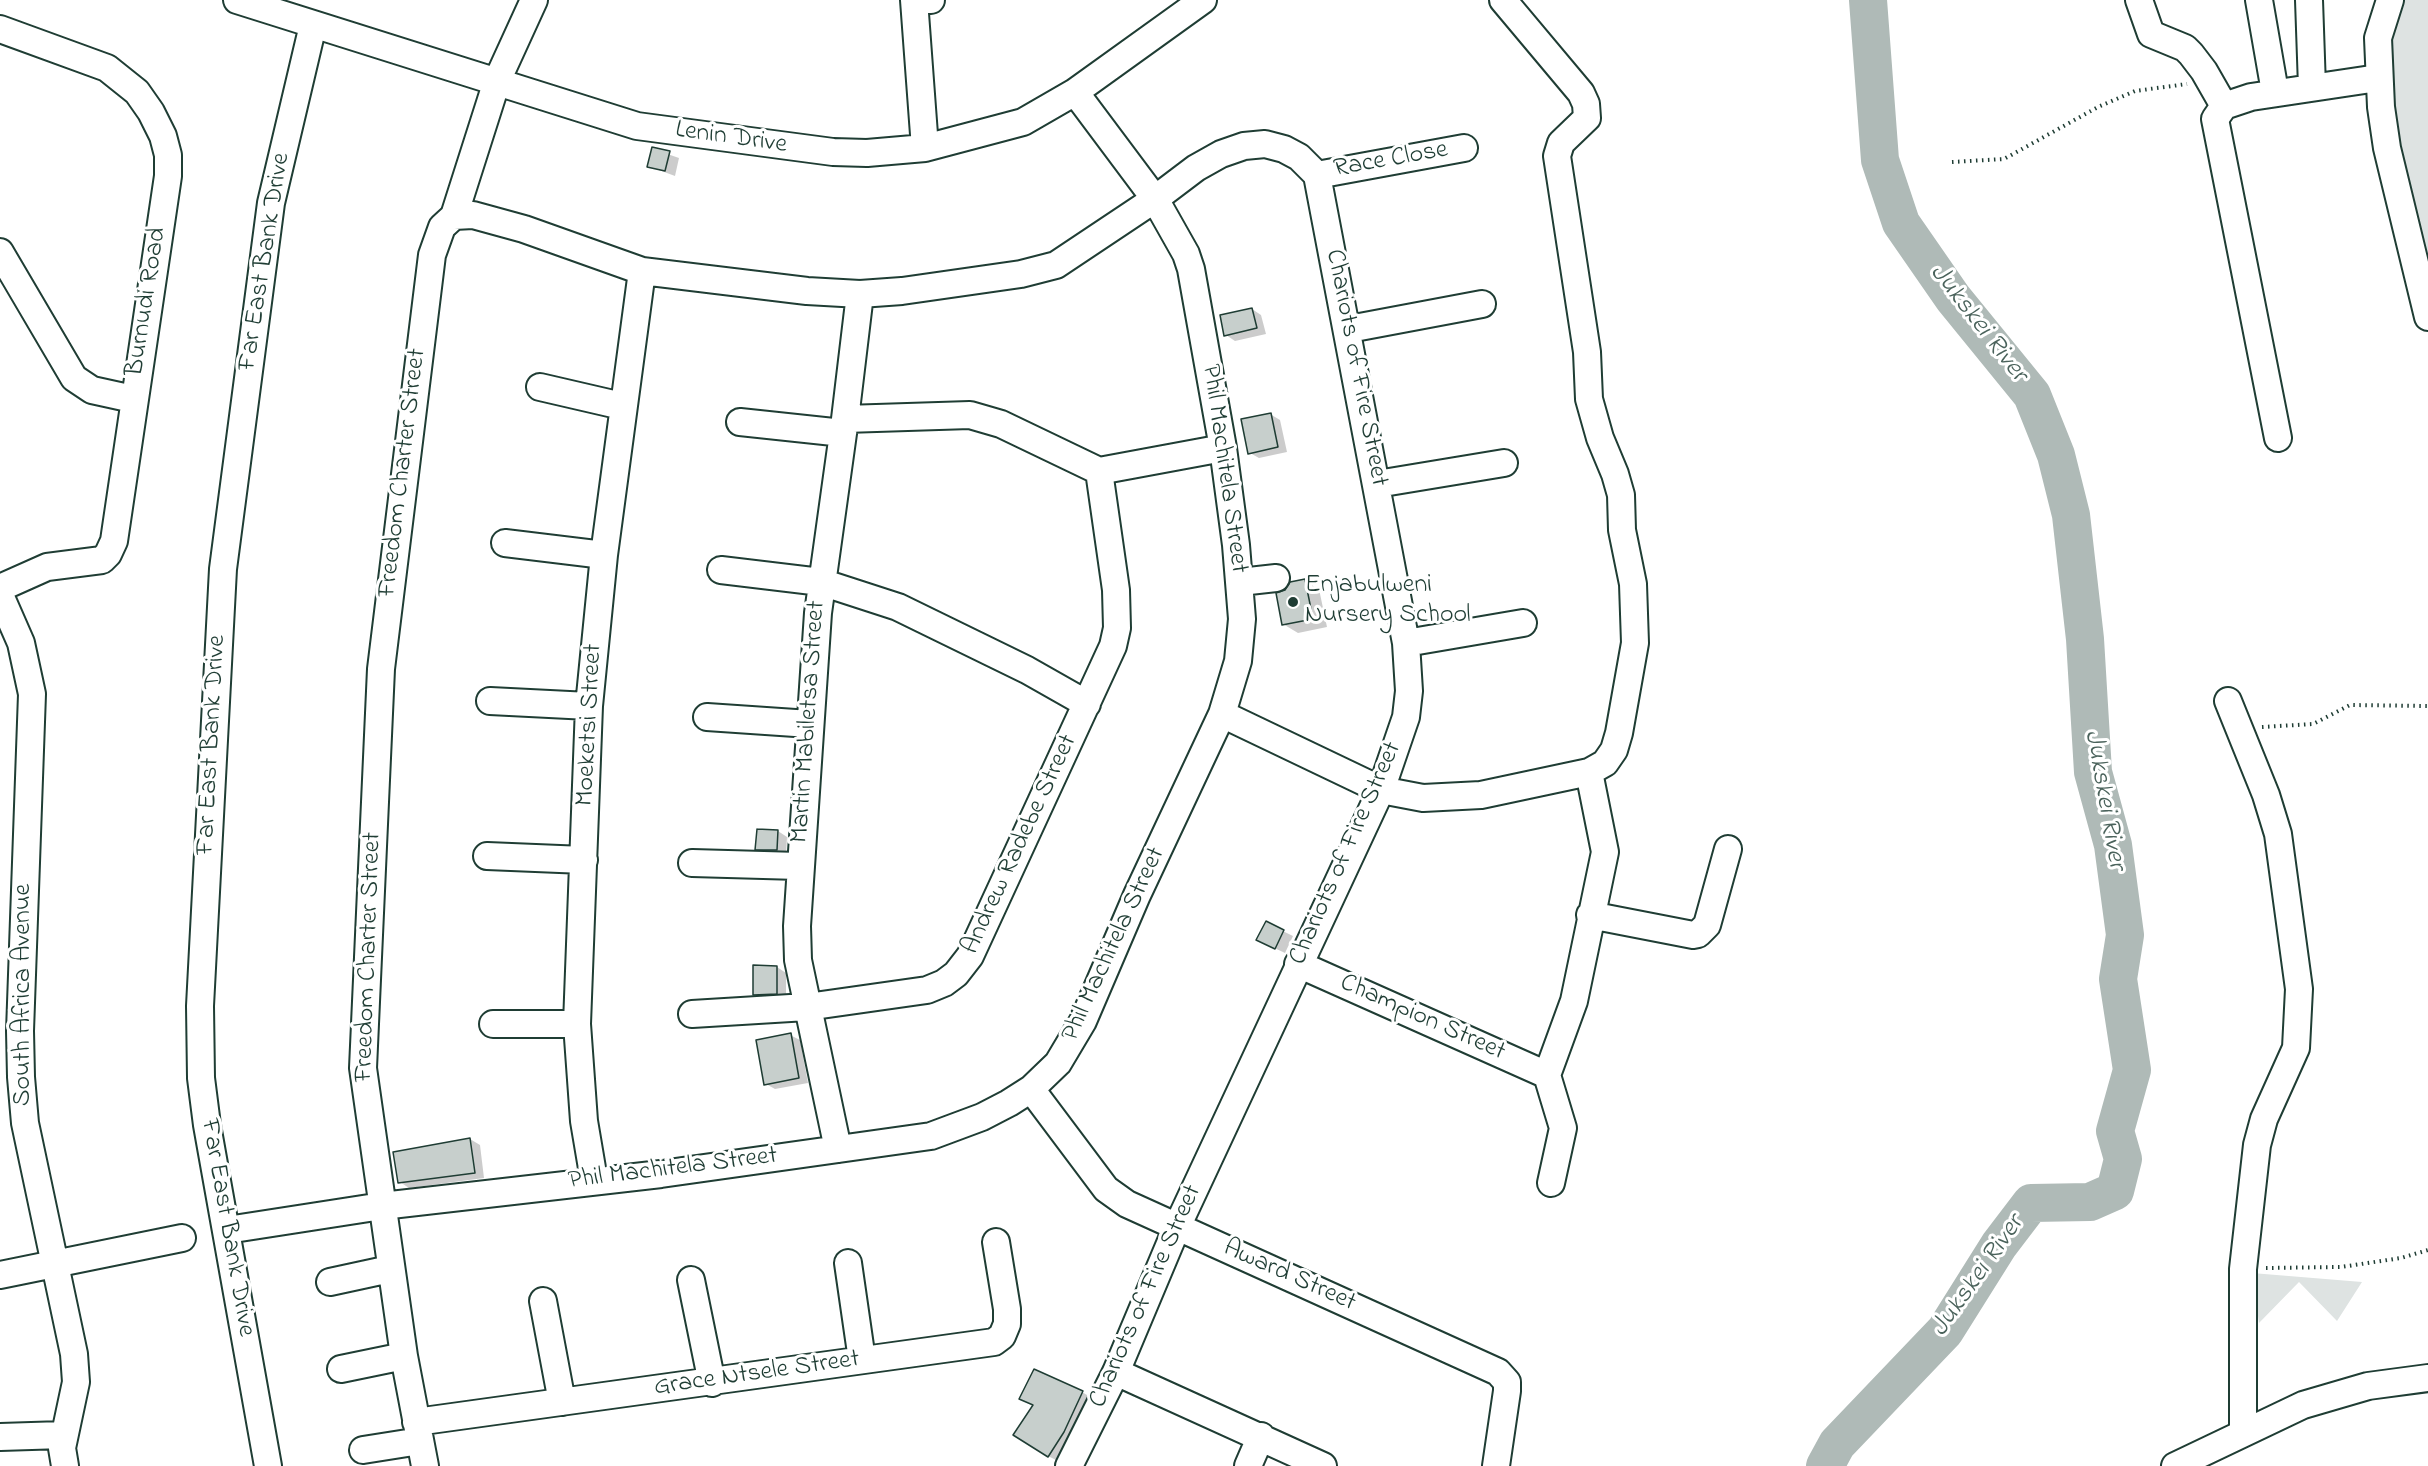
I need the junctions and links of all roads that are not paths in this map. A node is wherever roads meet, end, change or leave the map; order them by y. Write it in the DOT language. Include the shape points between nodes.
graph roads {
  1 [pos="237,0"];
  2 [pos="534,0"];
  3 [pos="914,0"];
  4 [pos="931,0"];
  5 [pos="1203,0"];
  6 [pos="1503,0"];
  7 [pos="2139,0"];
  8 [pos="2259,0"];
  9 [pos="2309,0"];
  10 [pos="2390,0"];
  11 [pos="313,25"];
  12 [pos="0,29"];
  13 [pos="2378,78"];
  14 [pos="497,81"];
  15 [pos="2312,87"];
  16 [pos="1075,92"];
  17 [pos="2275,92"];
  18 [pos="2224,106"];
  19 [pos="925,148"];
  20 [pos="1464,148"];
  21 [pos="1317,175"];
  22 [pos="1155,199"];
  23 [pos="454,216"];
  24 [pos="0,252"];
  25 [pos="642,271"];
  26 [pos="860,294"];
  27 [pos="1482,304"];
  28 [pos="2428,317"];
  29 [pos="1349,328"];
  30 [pos="540,387"];
  31 [pos="134,399"];
  32 [pos="622,406"];
  33 [pos="740,422"];
  34 [pos="844,426"];
  35 [pos="2278,438"];
  36 [pos="1223,448"];
  37 [pos="1504,463"];
  38 [pos="1099,471"];
  39 [pos="1377,484"];
  40 [pos="505,543"];
  41 [pos="604,555"];
  42 [pos="721,570"];
  43 [pos="1276,578"];
  44 [pos="821,582"];
  45 [pos="1240,582"];
  46 [pos="0,588"];
  47 [pos="0,595"];
  48 [pos="1523,623"];
  49 [pos="1406,643"];
  50 [pos="490,701"];
  51 [pos="2228,701"];
  52 [pos="1087,704"];
  53 [pos="589,706"];
  54 [pos="1222,714"];
  55 [pos="707,717"];
  56 [pos="810,724"];
  57 [pos="1589,772"];
  58 [pos="1381,790"];
  59 [pos="1728,849"];
  60 [pos="486,856"];
  61 [pos="584,860"];
  62 [pos="692,863"];
  63 [pos="799,866"];
  64 [pos="1590,915"];
  65 [pos="1298,964"];
  66 [pos="807,1007"];
  67 [pos="692,1014"];
  68 [pos="494,1024"];
  69 [pos="577,1024"];
  70 [pos="1547,1075"];
  71 [pos="1031,1089"];
  72 [pos="838,1149"];
  73 [pos="594,1180"];
  74 [pos="1551,1183"];
  75 [pos="382,1206"];
  76 [pos="1177,1227"];
  77 [pos="227,1230"];
  78 [pos="182,1238"];
  79 [pos="996,1242"];
  80 [pos="848,1263"];
  81 [pos="54,1265"];
  82 [pos="390,1269"];
  83 [pos="0,1275"];
  84 [pos="691,1280"];
  85 [pos="330,1282"];
  86 [pos="543,1301"];
  87 [pos="404,1356"];
  88 [pos="862,1360"];
  89 [pos="341,1368"];
  90 [pos="1116,1372"];
  91 [pos="2428,1378"];
  92 [pos="712,1383"];
  93 [pos="562,1402"];
  94 [pos="418,1431"];
  95 [pos="2243,1433"];
  96 [pos="63,1434"];
  97 [pos="1261,1436"];
  98 [pos="0,1437"];
  99 [pos="363,1450"];
  100 [pos="65,1466"];
  101 [pos="268,1466"];
  102 [pos="425,1466"];
  103 [pos="1069,1466"];
  104 [pos="1248,1466"];
  105 [pos="1323,1466"];
  106 [pos="1496,1466"];
  107 [pos="2175,1466"];
  1 -- 11 [label="street, Lenin Drive"];
  2 -- 14 [label="street, Freedom Charter Street"];
  3 -- 4 [label="street"];
  3 -- 19 [label="street"];
  5 -- 16 [label="street, Lenin Drive"];
  6 -- 57 [label="street" via="1586,104 1587,118 1561,143 1557,156 1587,351 1589,399 1621,495 1622,530 1636,617 1635,643 1614,750 1605,763"];
  7 -- 18 [label="street" via="2151,34 2185,48 2198,61"];
  8 -- 17 [label="street"];
  9 -- 15 [label="street"];
  10 -- 13 [label="street" via="2378,38"];
  11 -- 14 [label="street, Lenin Drive"];
  11 -- 77 [label="street, Far East Bank Drive" via="271,203 223,569 200,1006 202,1087"];
  12 -- 31 [label="street, Burnudi Road" via="107,68 137,92 163,136 168,176"];
  13 -- 15 [label="street"];
  13 -- 28 [label="street" via="2387,148"];
  14 -- 19 [label="street, Lenin Drive" via="637,126 833,152 905,152"];
  14 -- 23 [label="street, Freedom Charter Street"];
  15 -- 17 [label="street"];
  16 -- 19 [label="street, Lenin Drive" via="1023,122"];
  16 -- 22 [label="street, Phil Machitela Street"];
  17 -- 18 [label="street"];
  18 -- 35 [label="street" via="2215,119 2218,140"];
  20 -- 21 [label="street, Race Close"];
  21 -- 22 [label="street" via="1284,149 1265,144 1244,146 1196,168"];
  21 -- 29 [label="street, Chariots of Fire Street"];
  22 -- 26 [label="street" via="1056,265 946,286"];
  22 -- 36 [label="street, Phil Machitela Street" via="1191,269"];
  23 -- 25 [label="street" via="473,215 524,229"];
  23 -- 75 [label="street, Freedom Charter Street" via="442,227 432,255 381,669 363,1068"];
  24 -- 31 [label="street" via="74,378 92,390"];
  25 -- 26 [label="street"];
  25 -- 32 [label="street, Moeketsi Street"];
  26 -- 34 [label="street, Martin Mabiletsa Street"];
  27 -- 29 [label="street"];
  29 -- 39 [label="street, Chariots of Fire Street"];
  30 -- 32 [label="street"];
  31 -- 46 [label="street, Burnudi Road" via="114,541 108,554 92,563 46,567"];
  32 -- 41 [label="street, Moeketsi Street"];
  33 -- 34 [label="street"];
  34 -- 38 [label="street" via="970,415 1001,424"];
  34 -- 44 [label="street, Martin Mabiletsa Street"];
  36 -- 38 [label="street"];
  36 -- 45 [label="street, Phil Machitela Street"];
  37 -- 39 [label="street"];
  38 -- 52 [label="street, Andrew Radebe Street" via="1116,590 1117,628"];
  39 -- 49 [label="street, Chariots of Fire Street"];
  40 -- 41 [label="street"];
  41 -- 53 [label="street, Moeketsi Street"];
  42 -- 44 [label="street, Andrew Radebe Street"];
  43 -- 45 [label="street"];
  44 -- 52 [label="street, Andrew Radebe Street" via="898,607"];
  44 -- 56 [label="street, Martin Mabiletsa Street"];
  45 -- 54 [label="street, Phil Machitela Street" via="1242,638"];
  47 -- 81 [label="street, South Africa Avenue" via="21,643 32,694 21,1077 25,1123"];
  48 -- 49 [label="street"];
  49 -- 58 [label="street, Chariots of Fire Street" via="1406,717"];
  50 -- 53 [label="street"];
  51 -- 95 [label="street" via="2278,834 2299,989 2296,1048 2264,1119 2257,1145 2243,1269"];
  52 -- 66 [label="street, Andrew Radebe Street" via="970,956 957,974 927,990"];
  53 -- 61 [label="street, Moeketsi Street"];
  54 -- 58 [label="street"];
  54 -- 71 [label="street, Phil Machitela Street" via="1083,1021 1058,1063"];
  55 -- 56 [label="street"];
  56 -- 63 [label="street, Martin Mabiletsa Street"];
  57 -- 58 [label="street" via="1451,798 1423,798"];
  57 -- 64 [label="street" via="1605,852"];
  58 -- 65 [label="street, Chariots of Fire Street"];
  59 -- 64 [label="street" via="1707,925 1698,934"];
  60 -- 61 [label="street"];
  61 -- 69 [label="street, Moeketsi Street"];
  62 -- 63 [label="street"];
  63 -- 66 [label="street, Martin Mabiletsa Street" via="798,960"];
  64 -- 70 [label="street" via="1574,1001"];
  65 -- 70 [label="street, Champion Street"];
  65 -- 76 [label="street, Chariots of Fire Street"];
  66 -- 67 [label="street, Andrew Radebe Street"];
  66 -- 72 [label="street, Martin Mabiletsa Street"];
  68 -- 69 [label="street"];
  69 -- 73 [label="street, Moeketsi Street" via="584,1120"];
  70 -- 74 [label="street" via="1563,1128"];
  71 -- 72 [label="street, Phil Machitela Street" via="952,1131"];
  71 -- 76 [label="street, Award Street" via="1106,1189 1127,1204"];
  72 -- 73 [label="street, Phil Machitela Street"];
  73 -- 75 [label="street, Phil Machitela Street"];
  75 -- 77 [label="street, Phil Machitela Street"];
  75 -- 82 [label="street, Freedom Charter Street"];
  76 -- 90 [label="street, Chariots of Fire Street"];
  76 -- 106 [label="street, Award Street" via="1498,1372 1507,1382 1507,1390"];
  77 -- 101 [label="street, Far East Bank Drive"];
  78 -- 81 [label="street"];
  79 -- 88 [label="street, Grace Ntsele Street" via="1007,1309 1002,1336 976,1346"];
  80 -- 88 [label="street"];
  81 -- 83 [label="street"];
  81 -- 96 [label="street, South Africa Avenue" via="74,1354 76,1382"];
  82 -- 85 [label="street"];
  82 -- 87 [label="street, Freedom Charter Street"];
  84 -- 92 [label="street"];
  86 -- 93 [label="street"];
  87 -- 89 [label="street"];
  87 -- 94 [label="street, Freedom Charter Street"];
  88 -- 92 [label="street, Grace Ntsele Street"];
  90 -- 97 [label="street"];
  90 -- 103 [label="street, Chariots of Fire Street"];
  91 -- 95 [label="street" via="2341,1392"];
  92 -- 93 [label="street, Grace Ntsele Street"];
  93 -- 94 [label="street, Grace Ntsele Street"];
  94 -- 99 [label="street, Grace Ntsele Street"];
  94 -- 102 [label="street, Freedom Charter Street"];
  95 -- 107 [label="street"];
  96 -- 98 [label="street"];
  96 -- 100 [label="street, South Africa Avenue"];
  97 -- 104 [label="street"];
  97 -- 105 [label="street"];
}
